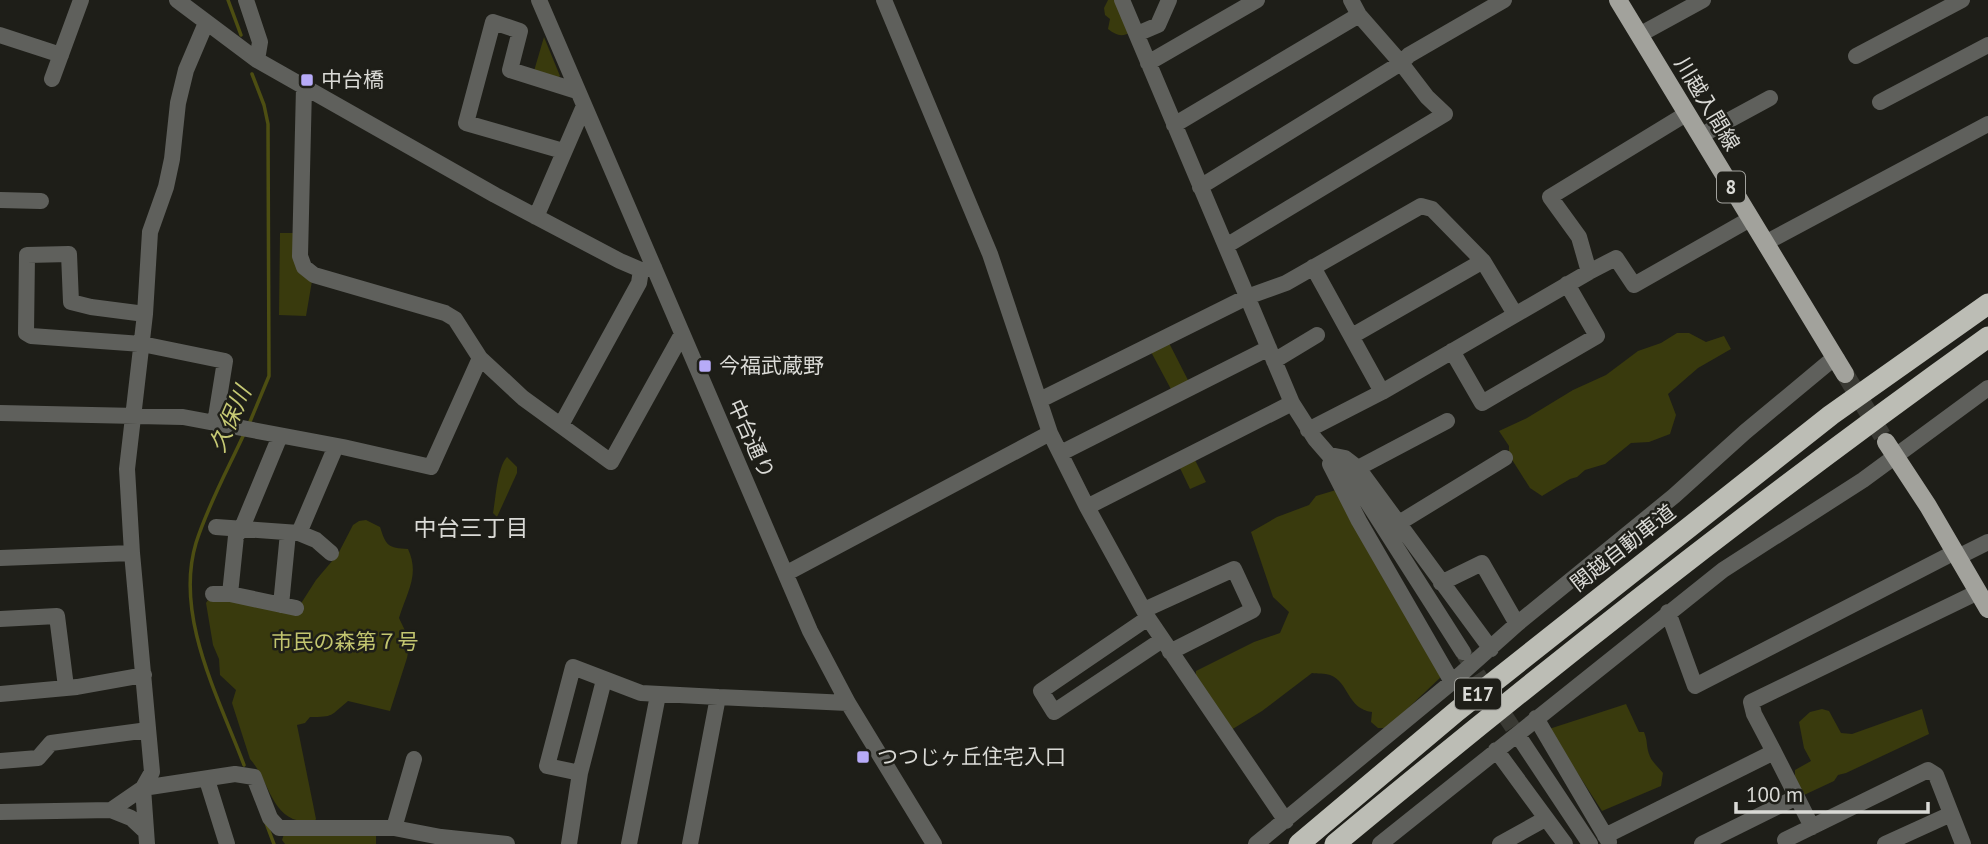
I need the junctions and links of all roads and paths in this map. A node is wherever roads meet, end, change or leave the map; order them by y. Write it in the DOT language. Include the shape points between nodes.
graph roads {
  1 [pos="81,0"];
  2 [pos="177,0"];
  3 [pos="246,0"];
  4 [pos="539,0"];
  5 [pos="884,0"];
  6 [pos="1122,0"];
  7 [pos="1169,0"];
  8 [pos="1257,0"];
  9 [pos="1351,0"];
  10 [pos="1504,0"];
  11 [pos="1618,0"];
  12 [pos="1703,0"];
  13 [pos="1962,0"];
  14 [pos="1360,15"];
  15 [pos="206,23"];
  16 [pos="1137,34"];
  17 [pos="0,35"];
  18 [pos="1639,35"];
  19 [pos="1988,45"];
  20 [pos="61,55"];
  21 [pos="1856,56"];
  22 [pos="257,60"];
  23 [pos="1149,63"];
  24 [pos="1401,64"];
  25 [pos="52,79"];
  26 [pos="304,87"];
  27 [pos="580,98"];
  28 [pos="1770,98"];
  29 [pos="1880,102"];
  30 [pos="1686,114"];
  31 [pos="1988,124"];
  32 [pos="1174,125"];
  33 [pos="1699,136"];
  34 [pos="563,151"];
  35 [pos="1200,187"];
  36 [pos="0,200"];
  37 [pos="41,201"];
  38 [pos="536,217"];
  39 [pos="1751,219"];
  40 [pos="1765,243"];
  41 [pos="1226,246"];
  42 [pos="1483,261"];
  43 [pos="1313,267"];
  44 [pos="647,269"];
  45 [pos="1589,272"];
  46 [pos="1567,284"];
  47 [pos="1247,297"];
  48 [pos="1988,304"];
  49 [pos="145,314"];
  50 [pos="1515,314"];
  51 [pos="682,334"];
  52 [pos="1317,335"];
  53 [pos="1352,336"];
  54 [pos="1988,337"];
  55 [pos="142,344"];
  56 [pos="1452,351"];
  57 [pos="1271,354"];
  58 [pos="480,359"];
  59 [pos="1841,366"];
  60 [pos="1988,388"];
  61 [pos="1382,392"];
  62 [pos="1040,400"];
  63 [pos="1292,403"];
  64 [pos="0,413"];
  65 [pos="135,416"];
  66 [pos="1447,421"];
  67 [pos="215,424"];
  68 [pos="561,425"];
  69 [pos="1308,430"];
  70 [pos="1050,433"];
  71 [pos="280,436"];
  72 [pos="336,446"];
  73 [pos="1891,449"];
  74 [pos="1061,453"];
  75 [pos="1327,455"];
  76 [pos="1505,458"];
  77 [pos="1357,468"];
  78 [pos="1087,507"];
  79 [pos="1399,523"];
  80 [pos="216,527"];
  81 [pos="241,530"];
  82 [pos="294,533"];
  83 [pos="1988,542"];
  84 [pos="132,553"];
  85 [pos="331,553"];
  86 [pos="1956,554"];
  87 [pos="0,558"];
  88 [pos="787,573"];
  89 [pos="1441,583"];
  90 [pos="1978,592"];
  91 [pos="213,594"];
  92 [pos="230,594"];
  93 [pos="1988,609"];
  94 [pos="1668,612"];
  95 [pos="1146,614"];
  96 [pos="0,618"];
  97 [pos="1517,624"];
  98 [pos="1166,646"];
  99 [pos="1491,649"];
  100 [pos="1463,652"];
  101 [pos="144,675"];
  102 [pos="604,680"];
  103 [pos="1452,682"];
  104 [pos="66,687"];
  105 [pos="0,694"];
  106 [pos="658,695"];
  107 [pos="719,697"];
  108 [pos="848,703"];
  109 [pos="1536,718"];
  110 [pos="148,730"];
  111 [pos="1521,740"];
  112 [pos="1496,750"];
  113 [pos="1774,752"];
  114 [pos="414,760"];
  115 [pos="0,761"];
  116 [pos="580,773"];
  117 [pos="207,780"];
  118 [pos="143,788"];
  119 [pos="1797,797"];
  120 [pos="111,810"];
  121 [pos="0,812"];
  122 [pos="1951,814"];
  123 [pos="1545,819"];
  124 [pos="1286,821"];
  125 [pos="388,827"];
  126 [pos="1812,827"];
  127 [pos="147,838"];
  128 [pos="1733,838"];
  129 [pos="1602,841"];
  130 [pos="1783,843"];
  131 [pos="227,844"];
  132 [pos="381,844"];
  133 [pos="507,844"];
  134 [pos="569,844"];
  135 [pos="629,844"];
  136 [pos="690,844"];
  137 [pos="934,844"];
  138 [pos="1256,844"];
  139 [pos="1299,844"];
  140 [pos="1335,844"];
  141 [pos="1380,844"];
  142 [pos="1500,844"];
  143 [pos="1565,844"];
  144 [pos="1702,844"];
  145 [pos="1885,844"];
  146 [pos="1963,844"];
  1 -- 20 [label="street"];
  2 -- 15 [label="street"];
  3 -- 22 [label="street" via="260,42"];
  4 -- 27 [label="street, 中台通り"];
  5 -- 62 [label="street" via="990,254"];
  6 -- 16 [label="street"];
  7 -- 16 [label="street" via="1158,25"];
  8 -- 23 [label="street"];
  9 -- 14 [label="street"];
  10 -- 24 [label="street"];
  11 -- 18 [label="main road, 川越入間線 / 8"];
  12 -- 18 [label="street"];
  13 -- 21 [label="street"];
  14 -- 24 [label="street"];
  14 -- 32 [label="street"];
  15 -- 22 [label="street"];
  15 -- 49 [label="street" via="186,70 166,187 150,232"];
  16 -- 23 [label="street"];
  17 -- 20 [label="street"];
  18 -- 30 [label="main road, 川越入間線 / 8"];
  19 -- 29 [label="street"];
  20 -- 25 [label="street"];
  22 -- 26 [label="street"];
  23 -- 32 [label="street"];
  24 -- 35 [label="street"];
  24 -- 41 [label="street" via="1445,114"];
  26 -- 38 [label="street"];
  26 -- 58 [label="street" via="300,256 304,267 314,275 446,313 455,319"];
  27 -- 34 [label="street"];
  27 -- 34 [label="street" via="510,70 520,31 493,22 466,123"];
  27 -- 44 [label="street, 中台通り"];
  28 -- 33 [label="street"];
  30 -- 33 [label="main road, 川越入間線 / 8"];
  30 -- 45 [label="street" via="1550,197 1579,237"];
  31 -- 40 [label="street"];
  32 -- 35 [label="street"];
  33 -- 39 [label="main road, 川越入間線 / 8"];
  34 -- 38 [label="street"];
  35 -- 41 [label="street"];
  36 -- 37 [label="street"];
  38 -- 44 [label="street"];
  39 -- 40 [label="main road, 川越入間線 / 8"];
  39 -- 45 [label="street" via="1634,285 1616,258"];
  40 -- 59 [label="main road, 川越入間線 / 8"];
  41 -- 47 [label="street"];
  42 -- 43 [label="street" via="1432,209 1421,206"];
  42 -- 50 [label="street"];
  42 -- 53 [label="street"];
  43 -- 47 [label="street"];
  43 -- 53 [label="street"];
  44 -- 51 [label="street, 中台通り"];
  44 -- 68 [label="street"];
  45 -- 46 [label="street"];
  46 -- 50 [label="street"];
  46 -- 56 [label="street" via="1597,336 1482,402"];
  47 -- 57 [label="street"];
  47 -- 62 [label="street"];
  48 -- 139 [label="highway, 関越自動車道 / E17" via="1831,415 1457,711"];
  49 -- 55 [label="street"];
  49 -- 55 [label="street" via="71,302 69,254 27,256 26,333"];
  50 -- 56 [label="street"];
  51 -- 68 [label="street" via="611,462"];
  51 -- 88 [label="street, 中台通り"];
  52 -- 57 [label="street"];
  53 -- 61 [label="street"];
  54 -- 140 [label="highway, E17" via="1679,566"];
  55 -- 65 [label="street"];
  55 -- 67 [label="street" via="226,361"];
  56 -- 61 [label="street"];
  57 -- 63 [label="street"];
  57 -- 74 [label="street"];
  58 -- 68 [label="street"];
  58 -- 72 [label="street" via="431,467"];
  59 -- 97 [label="street" via="1828,363"];
  60 -- 73 [label="street"];
  61 -- 69 [label="street"];
  62 -- 70 [label="street"];
  63 -- 69 [label="street"];
  63 -- 78 [label="street"];
  64 -- 65 [label="street"];
  65 -- 67 [label="street" via="183,417"];
  65 -- 84 [label="street" via="127,469"];
  66 -- 77 [label="street"];
  67 -- 71 [label="street"];
  69 -- 75 [label="street"];
  70 -- 74 [label="street"];
  70 -- 88 [label="street"];
  71 -- 72 [label="street"];
  71 -- 81 [label="street"];
  72 -- 82 [label="street"];
  73 -- 86 [label="main road"];
  73 -- 94 [label="street" via="1863,480 1723,570"];
  74 -- 78 [label="street"];
  75 -- 77 [label="street" via="1345,458"];
  75 -- 100 [label="street" via="1361,492"];
  75 -- 103 [label="street" via="1359,521"];
  76 -- 79 [label="street"];
  77 -- 79 [label="street"];
  78 -- 95 [label="street"];
  79 -- 89 [label="street"];
  80 -- 81 [label="street"];
  81 -- 82 [label="street"];
  81 -- 92 [label="street" via="236,536"];
  82 -- 85 [label="street" via="316,540"];
  82 -- 92 [label="street" via="289,606"];
  83 -- 86 [label="street"];
  84 -- 87 [label="street"];
  84 -- 101 [label="street"];
  86 -- 90 [label="main road"];
  86 -- 94 [label="street" via="1695,686"];
  88 -- 108 [label="street, 中台通り" via="810,631"];
  89 -- 97 [label="street" via="1482,564"];
  89 -- 99 [label="street"];
  90 -- 93 [label="main road"];
  90 -- 113 [label="street" via="1751,702"];
  91 -- 92 [label="street"];
  94 -- 109 [label="street"];
  95 -- 98 [label="street"];
  95 -- 98 [label="street" via="1234,569 1253,610"];
  95 -- 98 [label="street" via="1041,691 1054,712"];
  96 -- 104 [label="street" via="57,615"];
  97 -- 99 [label="street"];
  98 -- 124 [label="street"];
  99 -- 103 [label="street"];
  101 -- 104 [label="street"];
  101 -- 110 [label="street"];
  102 -- 106 [label="street"];
  102 -- 116 [label="street"];
  102 -- 116 [label="street" via="573,667 547,766"];
  103 -- 124 [label="street"];
  104 -- 105 [label="street"];
  106 -- 107 [label="street"];
  106 -- 135 [label="street"];
  107 -- 108 [label="street"];
  107 -- 136 [label="street"];
  108 -- 137 [label="street, 中台通り"];
  109 -- 112 [label="street"];
  109 -- 129 [label="street"];
  110 -- 115 [label="street" via="51,743 38,758"];
  110 -- 118 [label="street" via="152,772"];
  111 -- 129 [label="street"];
  112 -- 123 [label="street"];
  112 -- 141 [label="street"];
  113 -- 119 [label="street"];
  113 -- 129 [label="street"];
  114 -- 125 [label="street"];
  116 -- 134 [label="street"];
  117 -- 118 [label="street"];
  117 -- 125 [label="street" via="235,774 254,777 270,818 279,828"];
  117 -- 131 [label="street"];
  118 -- 120 [label="street"];
  118 -- 127 [label="street"];
  119 -- 126 [label="street"];
  119 -- 128 [label="street"];
  120 -- 121 [label="street"];
  120 -- 127 [label="street" via="131,818"];
  122 -- 126 [label="street" via="1936,775 1928,770"];
  122 -- 145 [label="street"];
  122 -- 146 [label="street"];
  123 -- 142 [label="street"];
  123 -- 143 [label="street"];
  124 -- 138 [label="street"];
  125 -- 132 [label="street"];
  125 -- 133 [label="street"];
  126 -- 130 [label="street"];
  128 -- 144 [label="street"];
}
